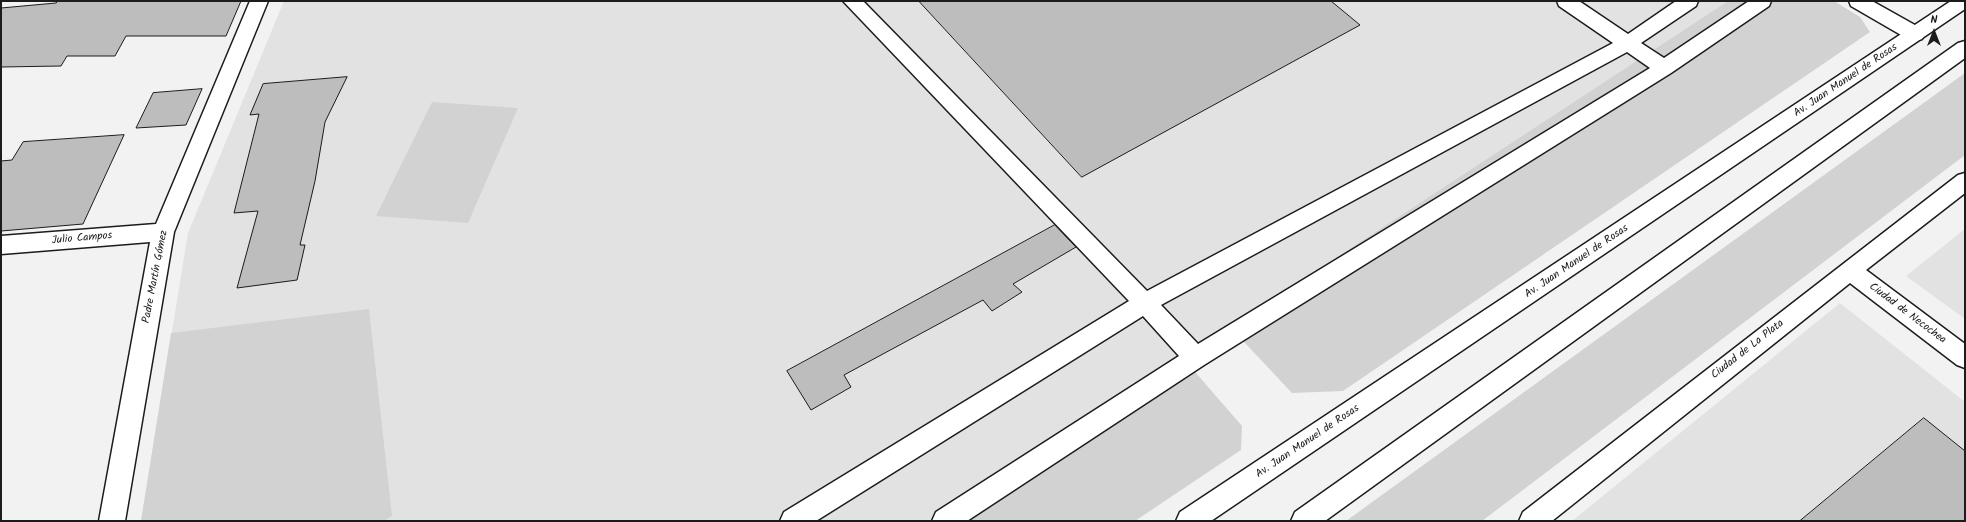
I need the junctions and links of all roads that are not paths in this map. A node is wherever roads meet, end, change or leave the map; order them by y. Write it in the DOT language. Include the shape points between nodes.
graph roads {
  1 [pos="259,1"];
  2 [pos="852,1"];
  3 [pos="1566,1"];
  4 [pos="1689,1"];
  5 [pos="1762,1"];
  6 [pos="1858,1"];
  7 [pos="1964,1"];
  8 [pos="1914,34"];
  9 [pos="1628,43"];
  10 [pos="1965,48"];
  11 [pos="1664,68"];
  12 [pos="1965,181"];
  13 [pos="163,232"];
  14 [pos="1,245"];
  15 [pos="1850,270"];
  16 [pos="1145,303"];
  17 [pos="1196,358"];
  18 [pos="1965,358"];
  19 [pos="112,521"];
  20 [pos="793,521"];
  21 [pos="945,521"];
  22 [pos="1189,521"];
  23 [pos="1304,521"];
  24 [pos="1532,521"];
  1 -- 13 [label="street, Padre Martín Gómez"];
  2 -- 16 [label="street"];
  3 -- 9 [label="street"];
  4 -- 9 [label="street"];
  5 -- 11 [label="street"];
  6 -- 8 [label="street"];
  7 -- 8 [label="street, Av. Juan Manuel de Rosas"];
  8 -- 22 [label="street, Av. Juan Manuel de Rosas"];
  9 -- 11 [label="street"];
  9 -- 16 [label="street"];
  10 -- 23 [label="street"];
  11 -- 17 [label="street"];
  12 -- 15 [label="street, Ciudad de La Plata"];
  13 -- 14 [label="street, Julio Campos"];
  13 -- 19 [label="street, Padre Martín Gómez"];
  15 -- 18 [label="street, Ciudad de Necochea"];
  15 -- 24 [label="street, Ciudad de La Plata"];
  16 -- 17 [label="street"];
  16 -- 20 [label="street"];
  17 -- 21 [label="street"];
}
